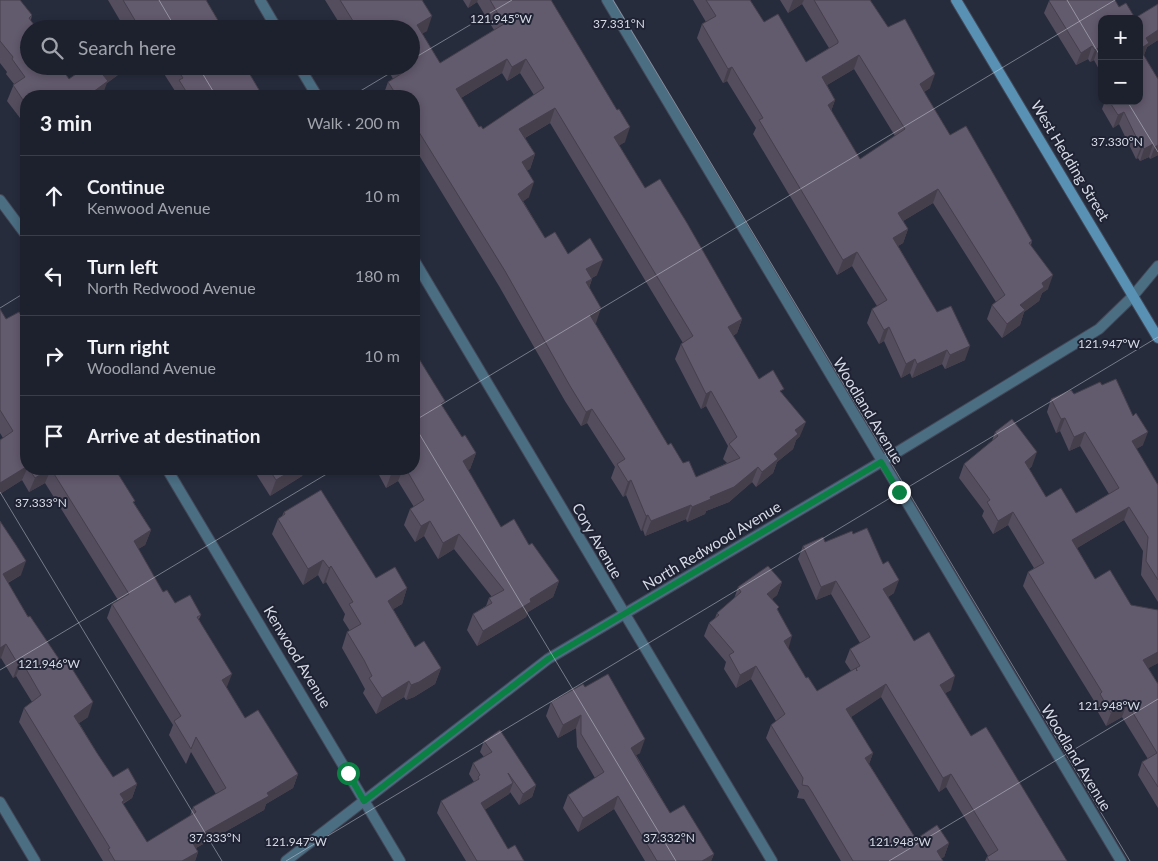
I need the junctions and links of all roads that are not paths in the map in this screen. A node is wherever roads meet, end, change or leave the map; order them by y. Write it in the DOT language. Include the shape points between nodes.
graph roads {
  1 [pos="260,0"];
  2 [pos="607,0"];
  3 [pos="956,0"];
  4 [pos="272,20"];
  5 [pos="304,75"];
  6 [pos="313,90"];
  7 [pos="0,200"];
  8 [pos="20,227"];
  9 [pos="1158,266"];
  10 [pos="420,270"];
  11 [pos="1133,296"];
  12 [pos="1158,338"];
  13 [pos="881,462"];
  14 [pos="171,475"];
  15 [pos="624,615"];
  16 [pos="364,801"];
  17 [pos="0,802"];
  18 [pos="35,861"];
  19 [pos="286,861"];
  20 [pos="400,861"];
  21 [pos="772,861"];
  22 [pos="1121,861"];
  1 -- 4 [label="street"];
  2 -- 13 [label="street, Woodland Avenue"];
  3 -- 11 [label="main road, West Hedding Street"];
  5 -- 6 [label="street"];
  7 -- 8 [label="street"];
  9 -- 11 [label="street, North Redwood Avenue"];
  10 -- 15 [label="street, Cory Avenue"];
  11 -- 12 [label="main road, West Hedding Street"];
  11 -- 13 [label="street, North Redwood Avenue" via="1099,329"];
  13 -- 15 [label="street, North Redwood Avenue"];
  13 -- 22 [label="street, Woodland Avenue"];
  14 -- 16 [label="street, Kenwood Avenue"];
  15 -- 16 [label="street, North Redwood Avenue" via="548,659"];
  15 -- 21 [label="street, Cory Avenue"];
  16 -- 19 [label="street, North Redwood Avenue"];
  16 -- 20 [label="street, Kenwood Avenue"];
  17 -- 18 [label="street"];
}
